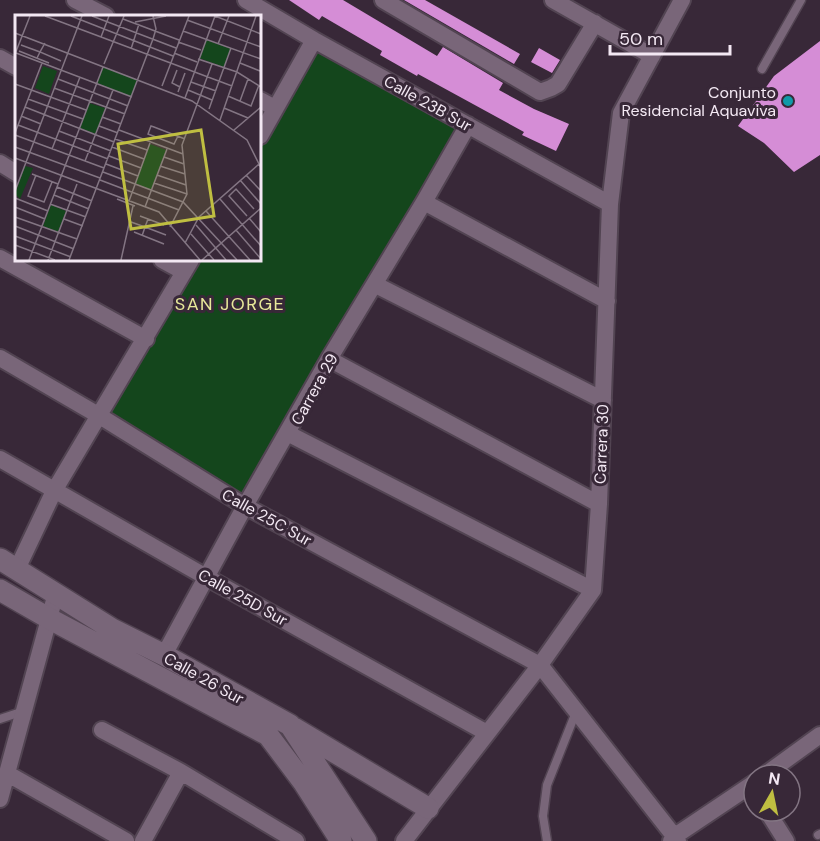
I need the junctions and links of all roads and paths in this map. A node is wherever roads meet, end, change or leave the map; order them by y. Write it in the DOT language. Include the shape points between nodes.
graph roads {
  1 [pos="75,0"];
  2 [pos="246,0"];
  3 [pos="383,0"];
  4 [pos="553,0"];
  5 [pos="801,0"];
  6 [pos="680,1"];
  7 [pos="104,15"];
  8 [pos="595,24"];
  9 [pos="314,40"];
  10 [pos="652,56"];
  11 [pos="0,58"];
  12 [pos="15,66"];
  13 [pos="762,69"];
  14 [pos="261,101"];
  15 [pos="275,108"];
  16 [pos="468,125"];
  17 [pos="261,134"];
  18 [pos="0,163"];
  19 [pos="15,172"];
  20 [pos="424,202"];
  21 [pos="610,204"];
  22 [pos="0,258"];
  23 [pos="166,261"];
  24 [pos="187,266"];
  25 [pos="376,285"];
  26 [pos="607,301"];
  27 [pos="146,339"];
  28 [pos="0,358"];
  29 [pos="329,359"];
  30 [pos="603,400"];
  31 [pos="98,415"];
  32 [pos="289,434"];
  33 [pos="0,459"];
  34 [pos="54,491"];
  35 [pos="599,504"];
  36 [pos="245,506"];
  37 [pos="9,564"];
  38 [pos="206,577"];
  39 [pos="0,590"];
  40 [pos="593,590"];
  41 [pos="56,593"];
  42 [pos="50,619"];
  43 [pos="164,655"];
  44 [pos="540,665"];
  45 [pos="25,711"];
  46 [pos="576,712"];
  47 [pos="0,719"];
  48 [pos="290,725"];
  49 [pos="102,730"];
  50 [pos="487,733"];
  51 [pos="820,735"];
  52 [pos="782,763"];
  53 [pos="4,770"];
  54 [pos="181,772"];
  55 [pos="742,793"];
  56 [pos="0,799"];
  57 [pos="428,808"];
  58 [pos="775,823"];
  59 [pos="675,839"];
  60 [pos="126,841"];
  61 [pos="143,841"];
  62 [pos="296,841"];
  63 [pos="341,841"];
  64 [pos="366,841"];
  65 [pos="404,841"];
  66 [pos="547,841"];
  67 [pos="786,841"];
  1 -- 7 [label="street"];
  2 -- 9 [label="street, Calle 23B Sur"];
  3 -- 8 [label="street" via="540,92 558,84"];
  4 -- 8 [label="street"];
  5 -- 13 [label="lane"];
  6 -- 10 [label="street, Carrera 30"];
  8 -- 10 [label="street"];
  9 -- 15 [label="street"];
  9 -- 16 [label="street, Calle 23B Sur"];
  10 -- 21 [label="street, Carrera 30" via="621,113"];
  11 -- 12 [label="street"];
  14 -- 15 [label="street"];
  15 -- 17 [label="street"];
  16 -- 20 [label="street, Carrera 29"];
  16 -- 21 [label="street, Calle 23B Sur"];
  18 -- 19 [label="street"];
  20 -- 25 [label="street, Carrera 29"];
  20 -- 26 [label="street"];
  21 -- 26 [label="street, Carrera 30"];
  22 -- 27 [label="street"];
  23 -- 24 [label="street"];
  24 -- 27 [label="street"];
  25 -- 29 [label="street, Carrera 29"];
  25 -- 30 [label="street"];
  26 -- 30 [label="street, Carrera 30"];
  27 -- 31 [label="street"];
  28 -- 31 [label="street, Calle 25C Sur"];
  29 -- 32 [label="street, Carrera 29"];
  29 -- 35 [label="street"];
  30 -- 35 [label="street, Carrera 30"];
  31 -- 34 [label="street"];
  31 -- 36 [label="street, Calle 25C Sur"];
  32 -- 36 [label="street, Carrera 29"];
  32 -- 40 [label="street"];
  33 -- 34 [label="street, Calle 25D Sur"];
  34 -- 37 [label="street"];
  34 -- 38 [label="street, Calle 25D Sur"];
  35 -- 40 [label="street, Carrera 30"];
  36 -- 38 [label="street, Carrera 29"];
  36 -- 44 [label="street, Calle 25C Sur"];
  37 -- 41 [label="street, Calle 26 Sur"];
  38 -- 43 [label="street, Carrera 29"];
  38 -- 50 [label="street, Calle 25D Sur"];
  39 -- 42 [label="street, Calle 26 Sur"];
  40 -- 44 [label="street"];
  41 -- 42 [label="street"];
  41 -- 43 [label="street, Calle 26 Sur" via="112,629"];
  42 -- 45 [label="street"];
  42 -- 63 [label="street, Calle 26 Sur" via="268,735"];
  43 -- 48 [label="street, Calle 26 Sur"];
  44 -- 46 [label="street"];
  44 -- 50 [label="street"];
  45 -- 47 [label="lane"];
  45 -- 53 [label="street"];
  46 -- 59 [label="street"];
  46 -- 66 [label="lane" via="547,785 543,816"];
  48 -- 57 [label="street"];
  48 -- 64 [label="street, Calle 26 Sur"];
  49 -- 54 [label="street"];
  50 -- 57 [label="street"];
  51 -- 52 [label="street"];
  53 -- 56 [label="street"];
  53 -- 60 [label="street"];
  54 -- 61 [label="street"];
  54 -- 62 [label="street"];
  55 -- 59 [label="street"];
  57 -- 65 [label="street"];
  58 -- 67 [label="street"];
}
